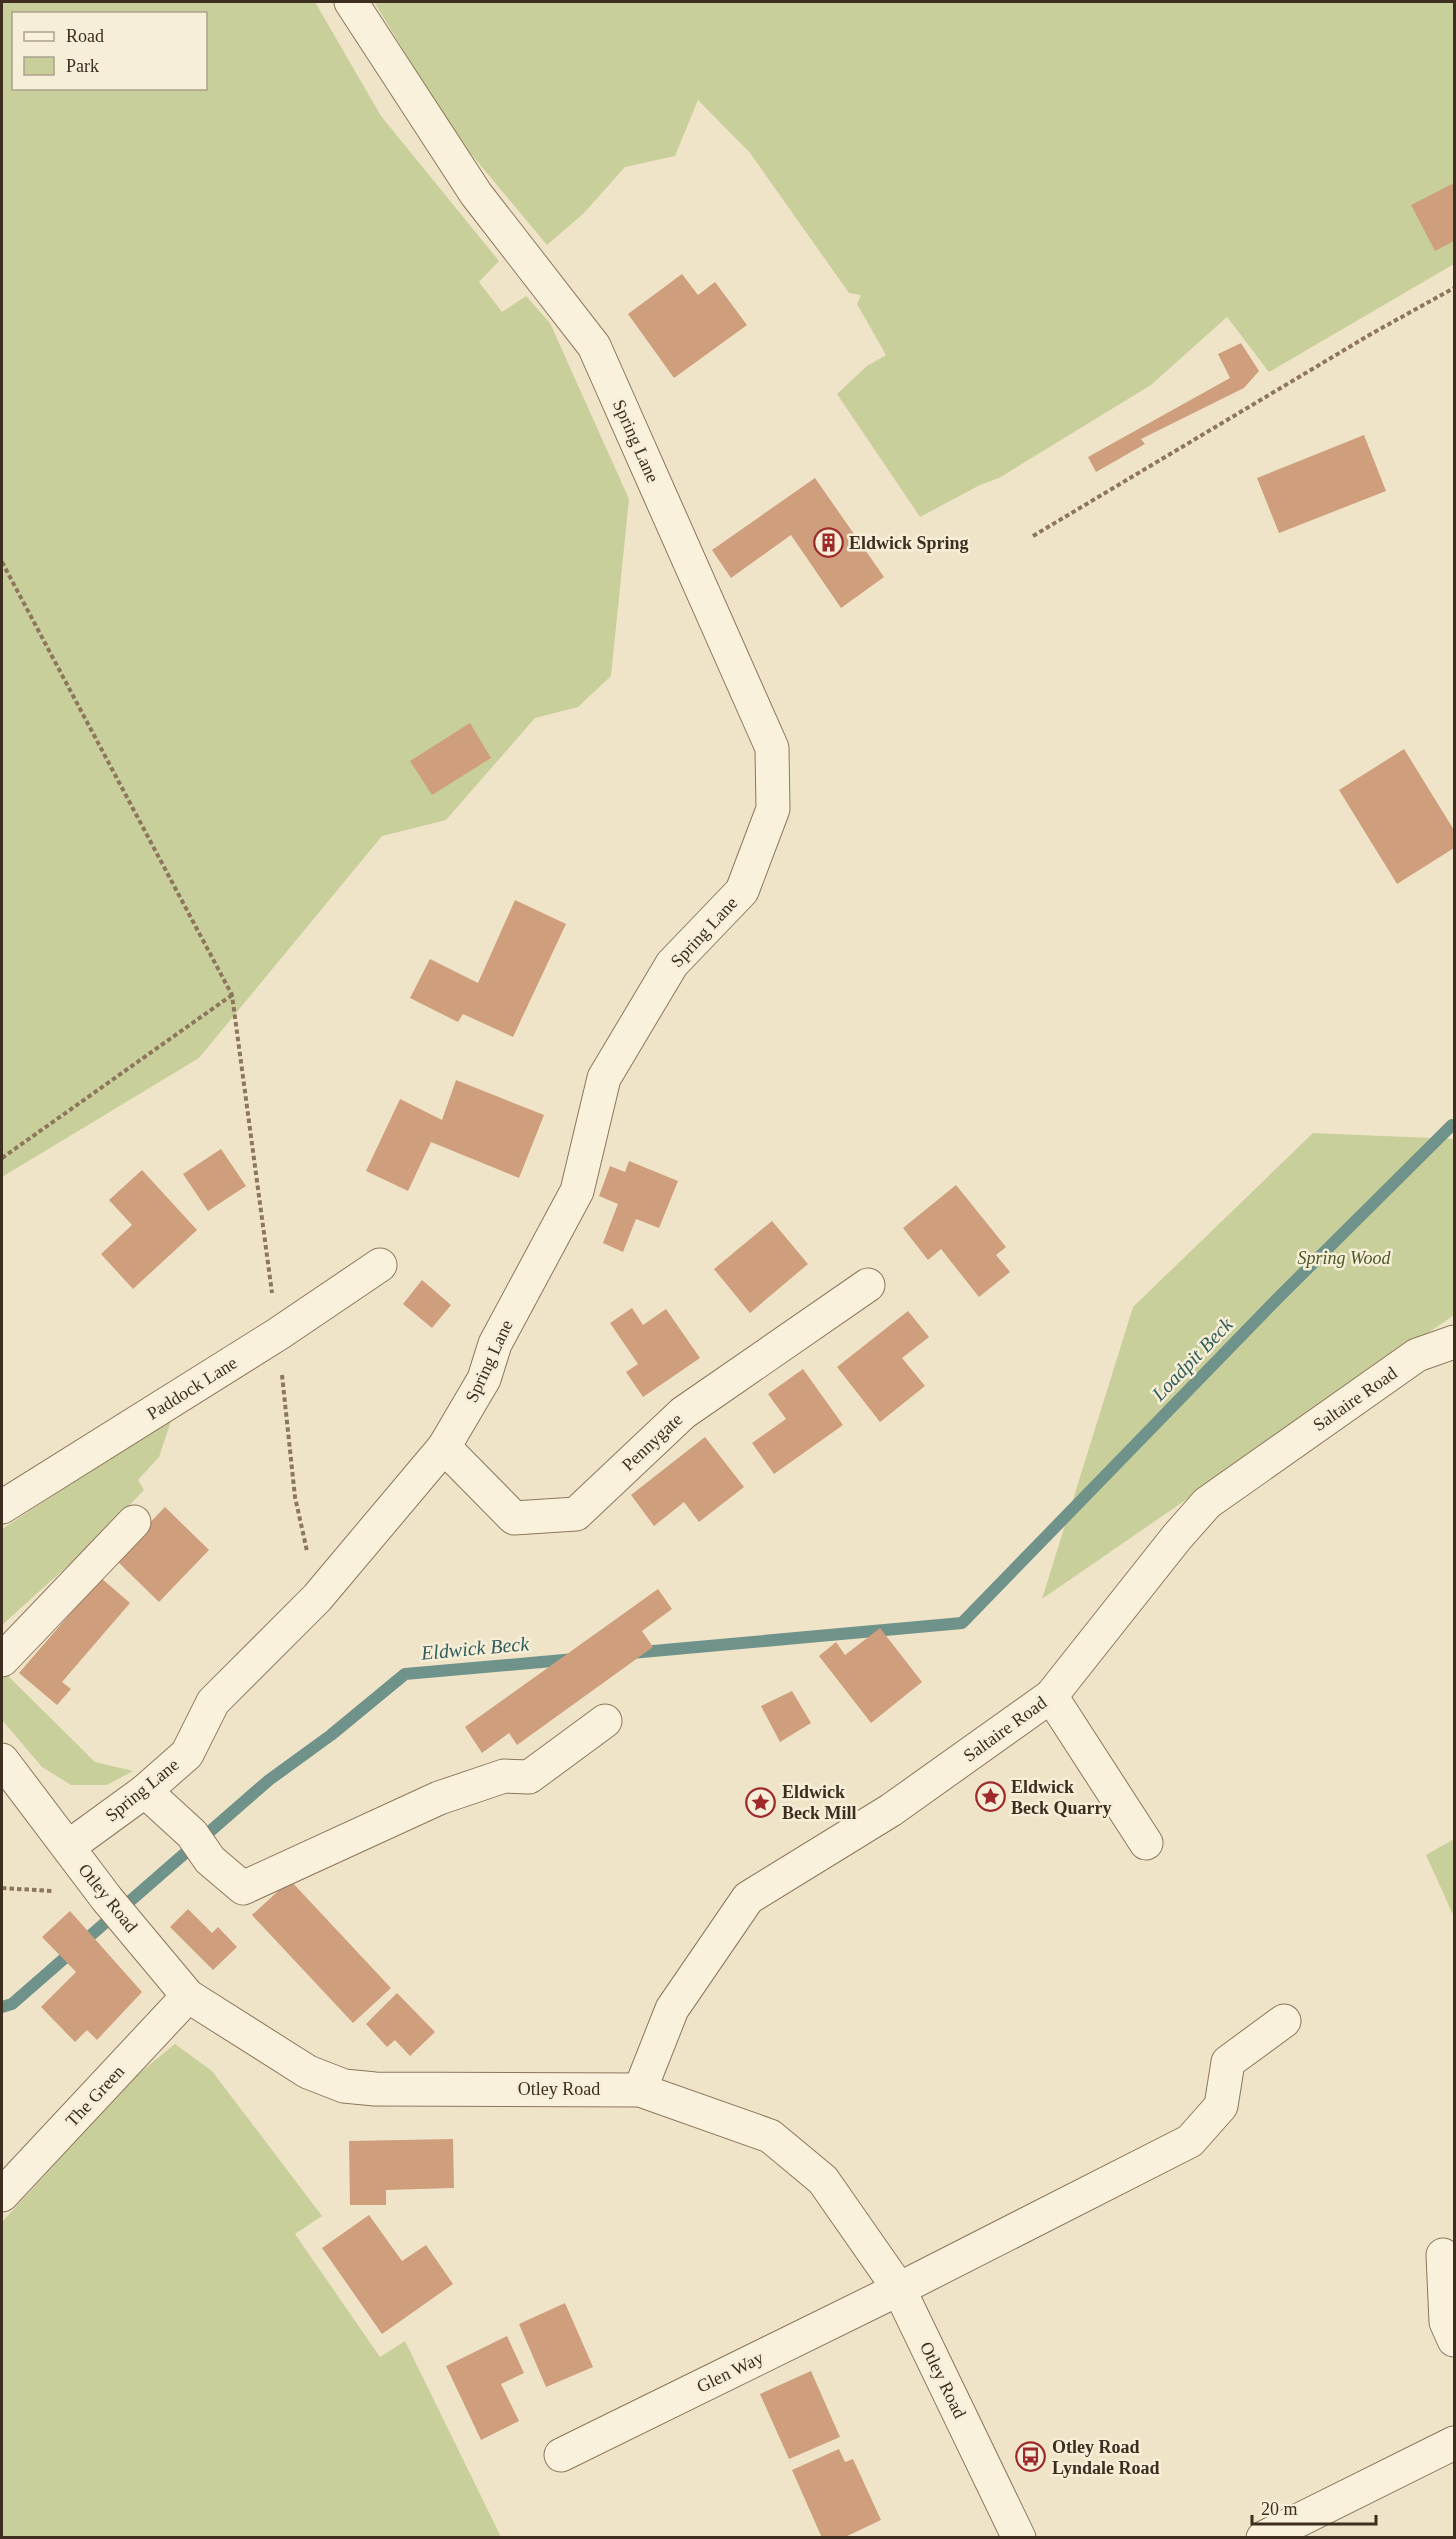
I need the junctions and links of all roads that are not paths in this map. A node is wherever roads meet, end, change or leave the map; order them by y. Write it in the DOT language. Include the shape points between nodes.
graph roads {
  1 [pos="351,2"];
  2 [pos="380,1265"];
  3 [pos="868,1286"];
  4 [pos="1455,1342"];
  5 [pos="444,1447"];
  6 [pos="2,1508"];
  7 [pos="134,1522"];
  8 [pos="2,1660"];
  9 [pos="1051,1696"];
  10 [pos="605,1721"];
  11 [pos="2,1760"];
  12 [pos="146,1791"];
  13 [pos="1146,1843"];
  14 [pos="68,1847"];
  15 [pos="188,1996"];
  16 [pos="1284,2021"];
  17 [pos="640,2090"];
  18 [pos="2,2195"];
  19 [pos="1443,2255"];
  20 [pos="899,2289"];
  21 [pos="1455,2340"];
  22 [pos="1455,2443"];
  23 [pos="561,2455"];
  24 [pos="1018,2538"];
  25 [pos="1263,2538"];
  1 -- 5 [label="street, Spring Lane" via="476,194 594,346 772,748 773,809 742,891 672,964 604,1078 577,1191 495,1344 484,1379"];
  2 -- 6 [label="street, Paddock Lane"];
  3 -- 5 [label="street, Pennygate" via="683,1413 576,1514 514,1518"];
  4 -- 9 [label="street, Saltaire Road" via="1417,1355 1207,1503"];
  5 -- 12 [label="street, Spring Lane" via="317,1598 213,1702 187,1754"];
  7 -- 8 [label="street"];
  9 -- 13 [label="street"];
  9 -- 17 [label="street, Saltaire Road" via="891,1810 748,1898 672,2009"];
  10 -- 12 [label="street" via="529,1777 504,1776 439,1798 243,1888"];
  11 -- 14 [label="street, Otley Road"];
  12 -- 14 [label="street, Spring Lane"];
  14 -- 15 [label="street, Otley Road"];
  15 -- 17 [label="street, Otley Road" via="308,2072 344,2086"];
  15 -- 18 [label="street, The Green"];
  16 -- 20 [label="street, Glen Way" via="1228,2062 1221,2106 1190,2141"];
  17 -- 20 [label="street, Otley Road" via="770,2136 823,2180"];
  19 -- 21 [label="street" via="1446,2322"];
  20 -- 23 [label="street, Glen Way"];
  20 -- 24 [label="street, Otley Road"];
  22 -- 25 [label="street"];
}
